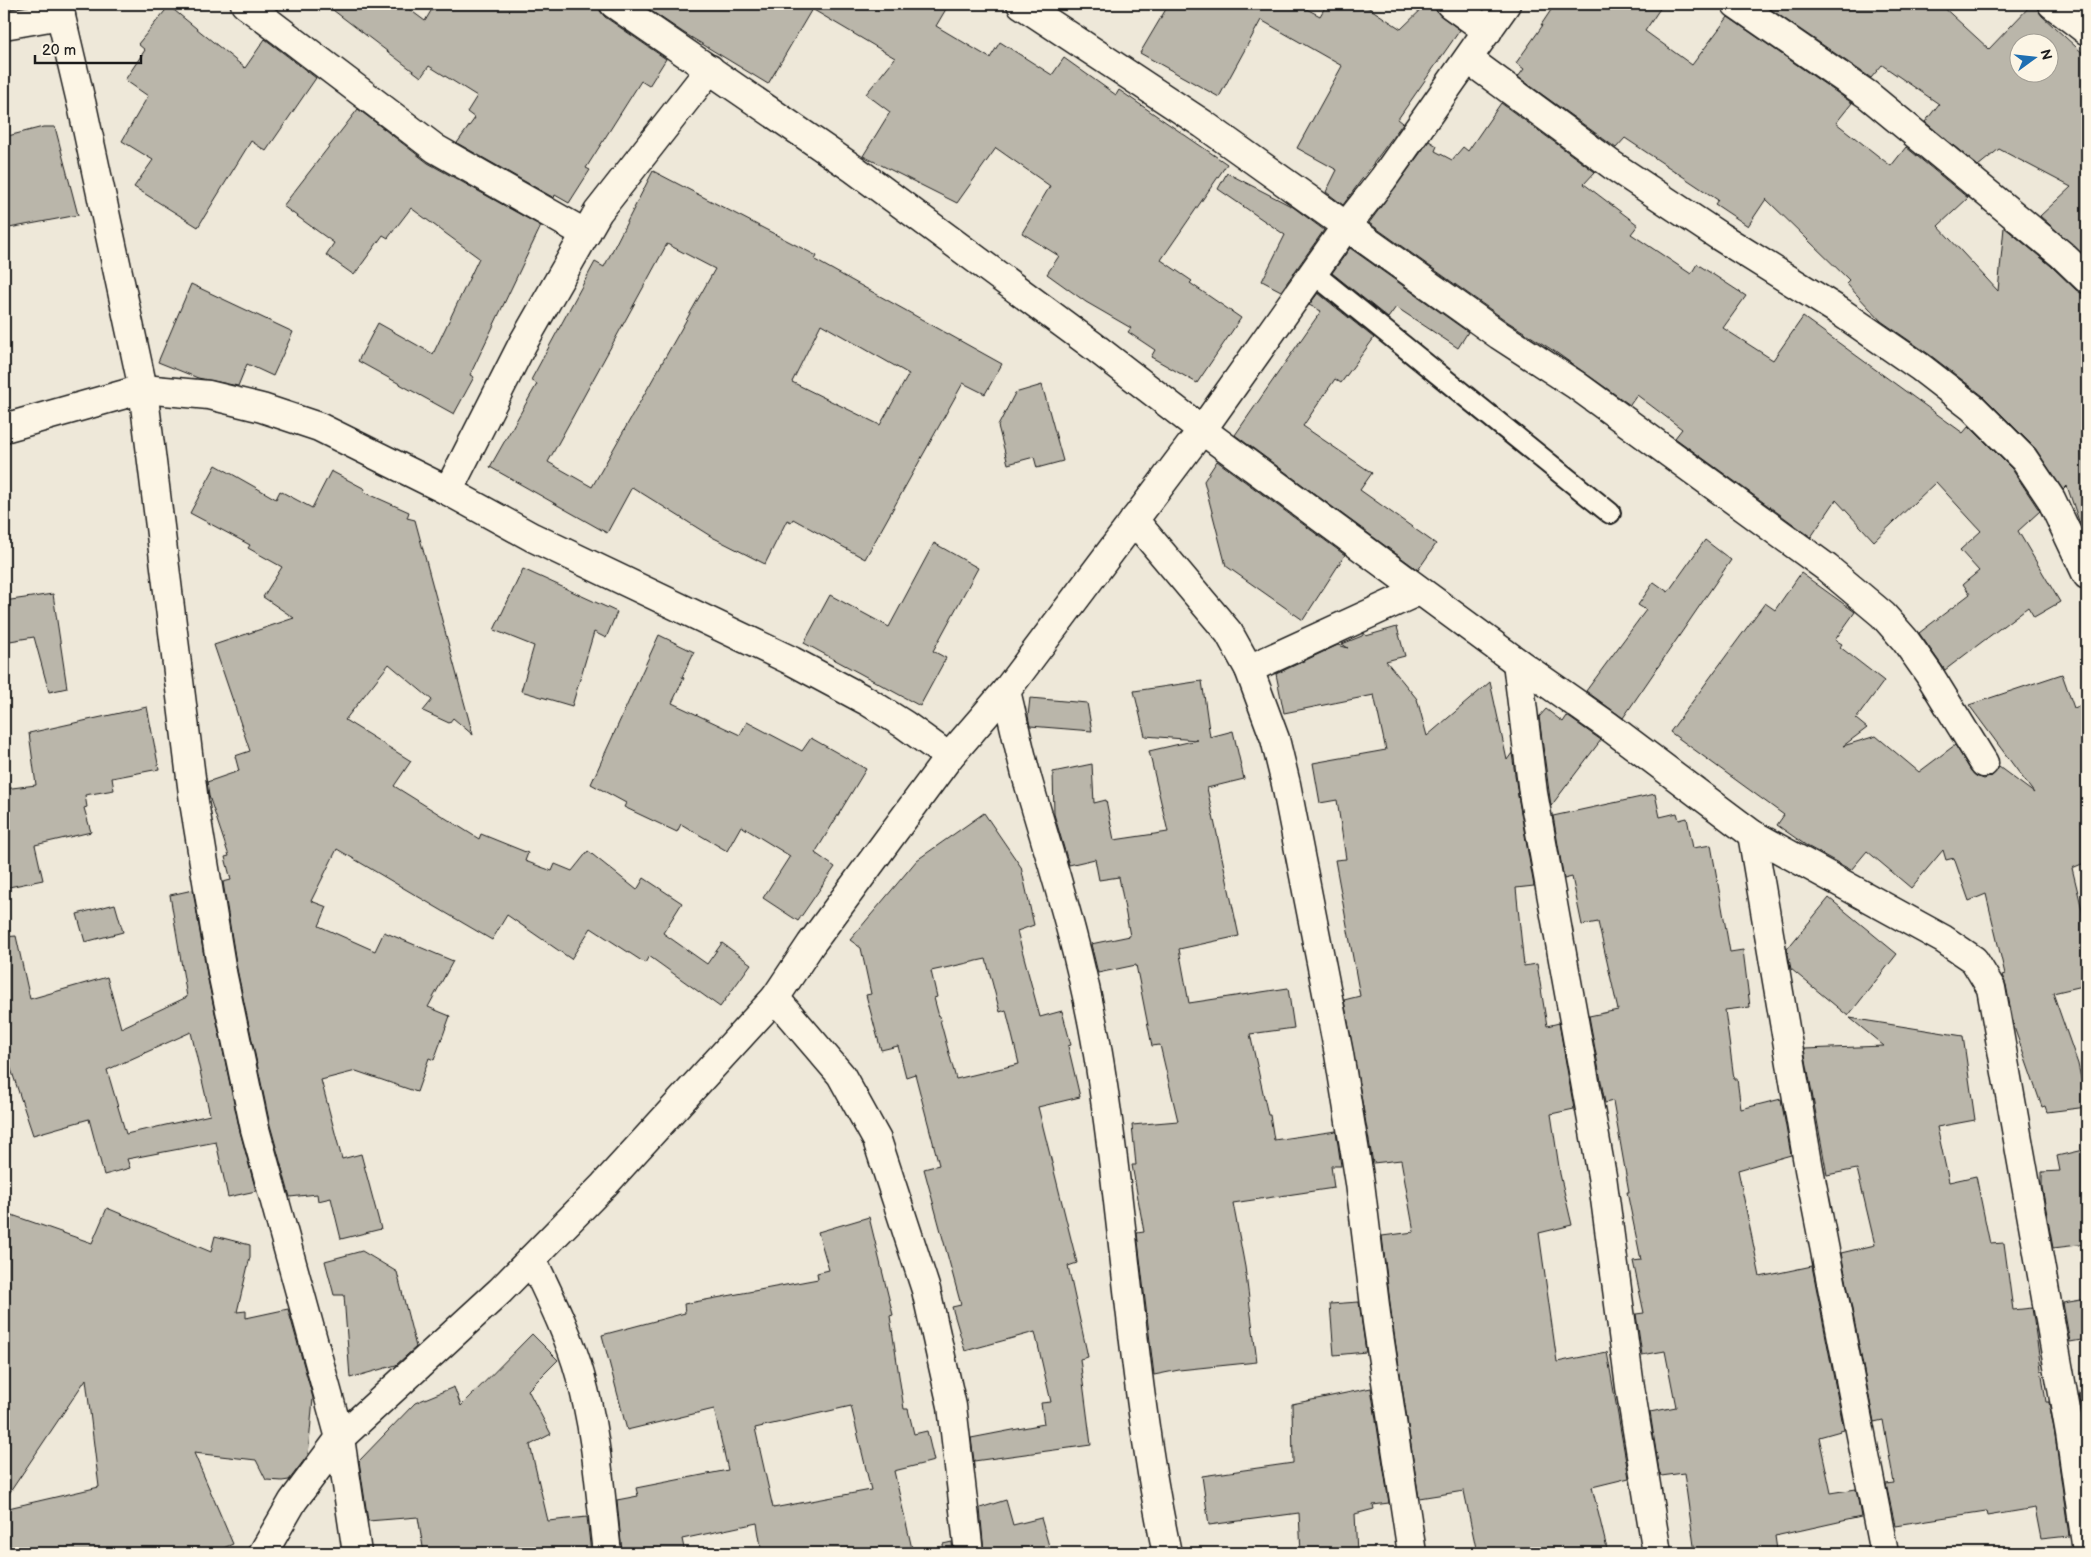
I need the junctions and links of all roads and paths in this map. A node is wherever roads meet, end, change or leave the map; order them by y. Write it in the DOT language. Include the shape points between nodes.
graph roads {
  1 [pos="245,4"];
  2 [pos="614,4"];
  3 [pos="1021,4"];
  4 [pos="1450,4"];
  5 [pos="1506,4"];
  6 [pos="1736,4"];
  7 [pos="2052,4"];
  8 [pos="60,9"];
  9 [pos="4,25"];
  10 [pos="1488,31"];
  11 [pos="2087,31"];
  12 [pos="1468,59"];
  13 [pos="710,69"];
  14 [pos="1347,225"];
  15 [pos="586,234"];
  16 [pos="1313,273"];
  17 [pos="2087,279"];
  18 [pos="143,388"];
  19 [pos="4,428"];
  20 [pos="1202,430"];
  21 [pos="448,491"];
  22 [pos="1610,513"];
  23 [pos="1134,520"];
  24 [pos="2087,574"];
  25 [pos="1419,591"];
  26 [pos="1517,662"];
  27 [pos="1248,669"];
  28 [pos="1006,691"];
  29 [pos="949,757"];
  30 [pos="1984,763"];
  31 [pos="1752,834"];
  32 [pos="775,998"];
  33 [pos="532,1259"];
  34 [pos="340,1438"];
  35 [pos="2087,1551"];
  36 [pos="263,1553"];
  37 [pos="357,1553"];
  38 [pos="608,1553"];
  39 [pos="969,1553"];
  40 [pos="1167,1553"];
  41 [pos="1412,1553"];
  42 [pos="1658,1553"];
  43 [pos="1884,1553"];
  1 -- 15 [label="street" via="436,149"];
  2 -- 13 [label="street"];
  3 -- 14 [label="street"];
  4 -- 10 [label="street"];
  5 -- 10 [label="street"];
  6 -- 17 [label="street" via="1868,95"];
  7 -- 11 [label="street"];
  8 -- 9 [label="street"];
  8 -- 18 [label="street"];
  10 -- 12 [label="street"];
  12 -- 14 [label="street"];
  12 -- 24 [label="street" via="1612,165 1840,311 1974,408 2024,459 2052,499"];
  13 -- 15 [label="street" via="622,179"];
  13 -- 20 [label="street" via="854,169"];
  14 -- 16 [label="street"];
  14 -- 30 [label="street" via="1499,335 1576,385 1859,594 1905,640"];
  15 -- 21 [label="street" via="523,343"];
  16 -- 20 [label="street"];
  16 -- 22 [label="lane"];
  18 -- 19 [label="street"];
  18 -- 21 [label="street" via="209,395 319,427"];
  18 -- 34 [label="street" via="194,802 222,972 255,1129"];
  20 -- 23 [label="street"];
  20 -- 25 [label="street"];
  21 -- 29 [label="street" via="532,537 801,665 867,701"];
  23 -- 27 [label="street" via="1229,633"];
  23 -- 28 [label="street"];
  25 -- 26 [label="street"];
  25 -- 27 [label="street"];
  26 -- 31 [label="street"];
  26 -- 42 [label="street" via="1534,793 1602,1176 1630,1387"];
  27 -- 41 [label="street" via="1274,739 1283,775 1339,1054"];
  28 -- 29 [label="street"];
  28 -- 40 [label="street" via="1028,782 1070,924 1096,1040 1140,1401"];
  29 -- 32 [label="street"];
  31 -- 35 [label="street" via="1943,939 1974,960 1991,988 2070,1433"];
  31 -- 43 [label="street" via="1809,1169"];
  32 -- 33 [label="street"];
  32 -- 39 [label="street" via="841,1076 877,1140 928,1299 952,1406"];
  33 -- 34 [label="street"];
  33 -- 38 [label="street" via="566,1332 580,1375 592,1426"];
  34 -- 36 [label="street" via="293,1501"];
  34 -- 37 [label="street"];
}
